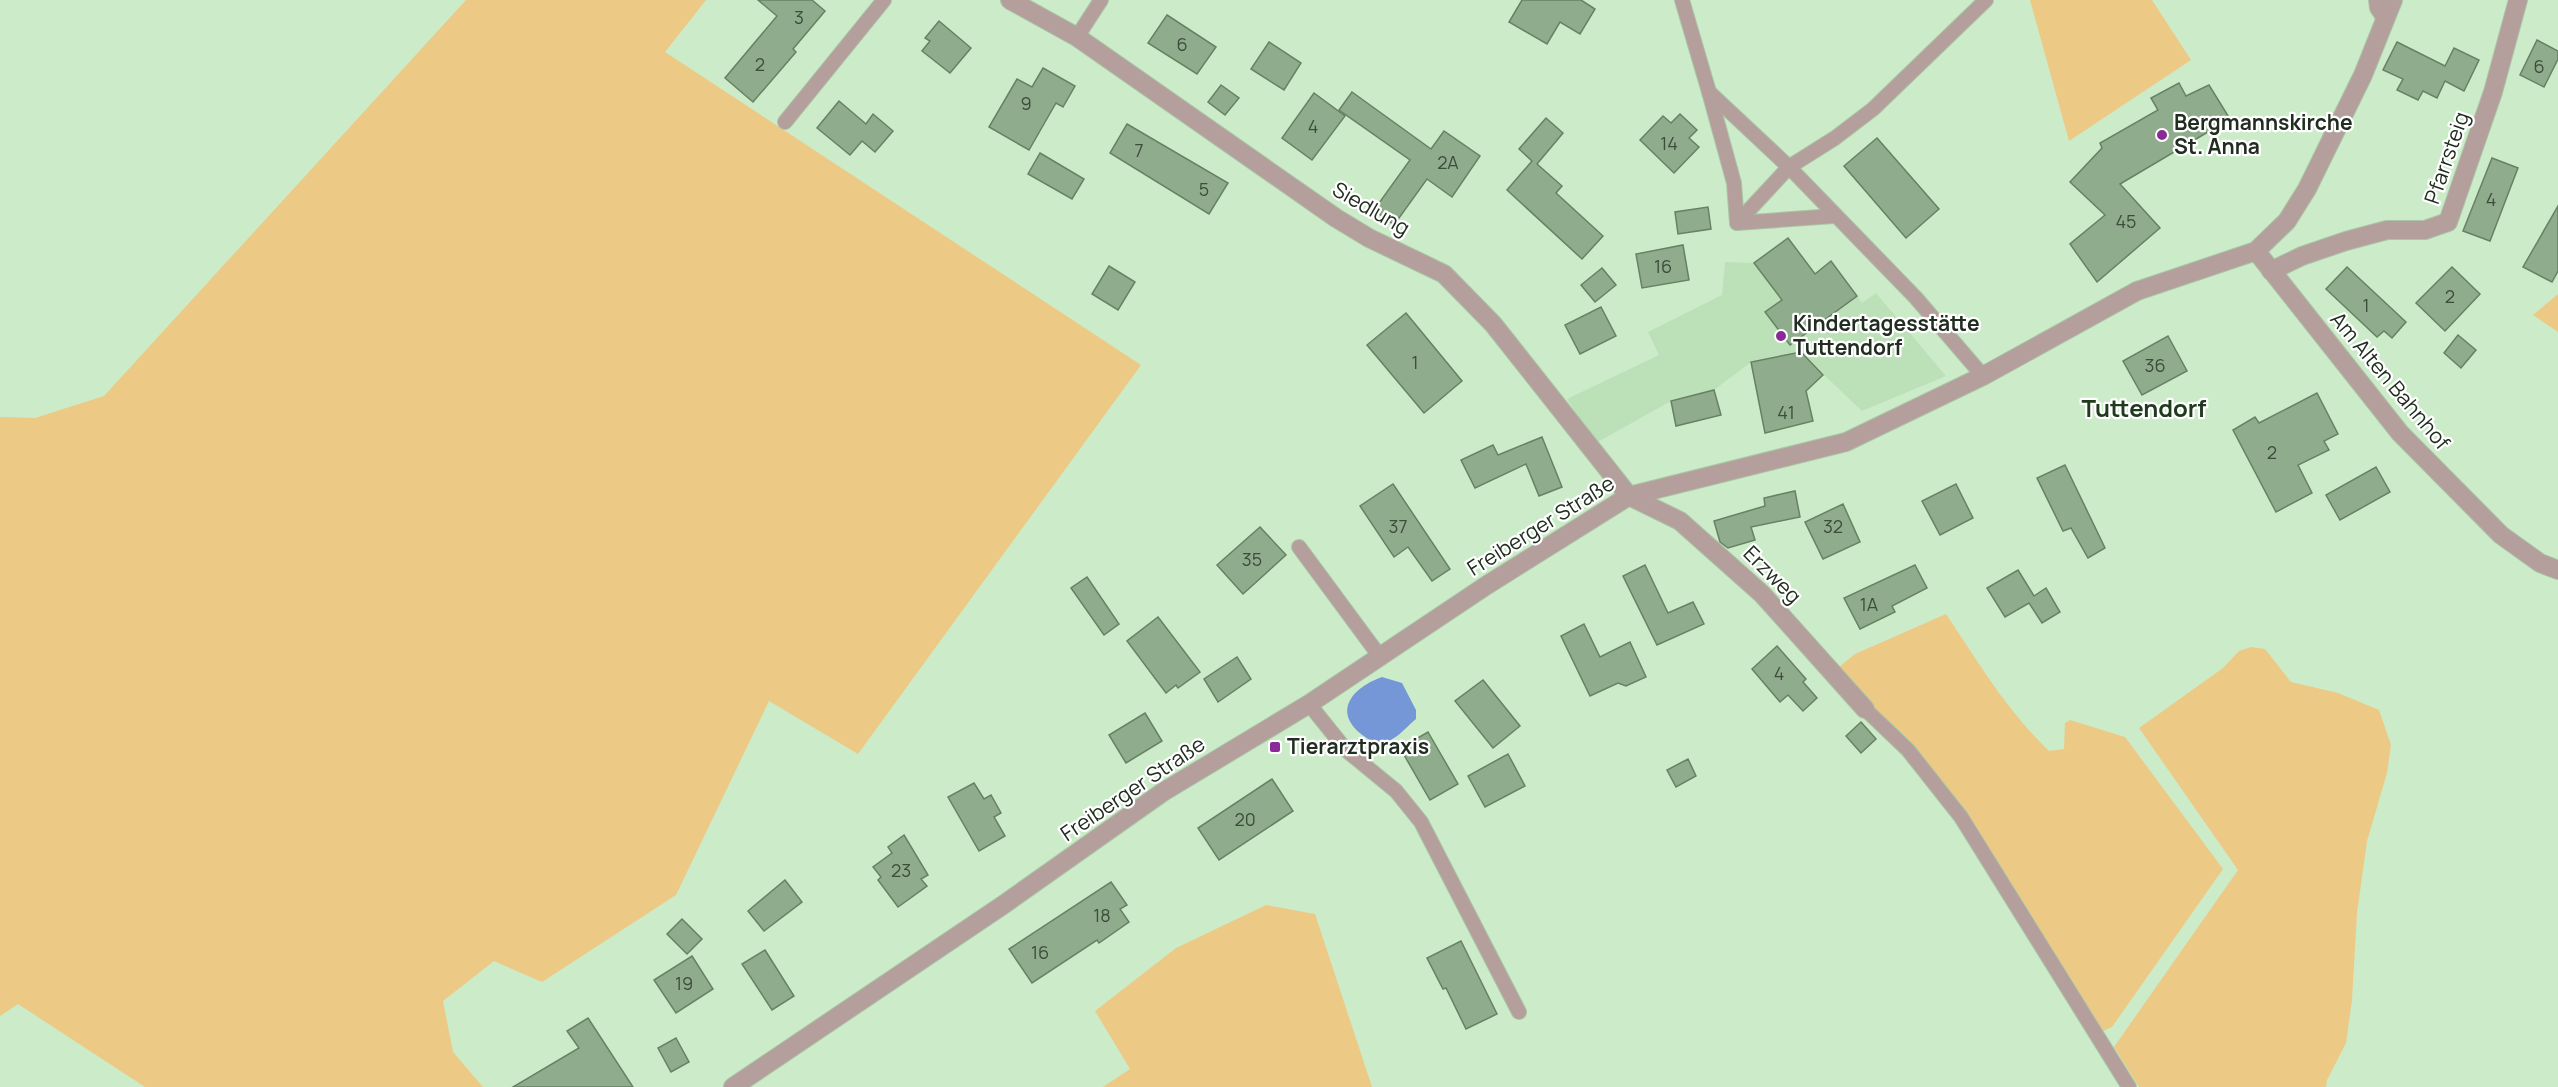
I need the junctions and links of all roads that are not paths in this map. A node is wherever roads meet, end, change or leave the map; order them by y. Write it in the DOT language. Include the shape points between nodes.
graph roads {
  1 [pos="884,0"];
  2 [pos="1010,0"];
  3 [pos="1101,0"];
  4 [pos="1682,0"];
  5 [pos="1986,0"];
  6 [pos="2376,0"];
  7 [pos="2393,0"];
  8 [pos="2518,0"];
  9 [pos="2385,20"];
  10 [pos="1077,37"];
  11 [pos="1709,92"];
  12 [pos="785,122"];
  13 [pos="1789,167"];
  14 [pos="1834,216"];
  15 [pos="1737,223"];
  16 [pos="2256,251"];
  17 [pos="2271,271"];
  18 [pos="1983,376"];
  19 [pos="1629,496"];
  20 [pos="1299,547"];
  21 [pos="2558,570"];
  22 [pos="1381,658"];
  23 [pos="1309,704"];
  24 [pos="1865,709"];
  25 [pos="1519,1012"];
  26 [pos="733,1087"];
  27 [pos="2129,1087"];
  1 -- 12 [label="lane"];
  2 -- 10 [label="street, Siedlung"];
  3 -- 10 [label="lane"];
  4 -- 11 [label="lane"];
  5 -- 13 [label="lane" via="1873,109"];
  6 -- 9 [label="lane"];
  7 -- 9 [label="street, Freiberger Straße"];
  8 -- 17 [label="street, Pfarrsteig" via="2493,92 2448,222 2425,230 2387,230 2346,241"];
  9 -- 16 [label="street, Freiberger Straße" via="2363,75 2307,189 2287,221"];
  10 -- 19 [label="street, Siedlung" via="1336,218 1444,274 1493,324"];
  11 -- 13 [label="lane"];
  11 -- 15 [label="lane" via="1734,183"];
  13 -- 14 [label="lane"];
  13 -- 15 [label="lane"];
  14 -- 15 [label="lane"];
  14 -- 18 [label="lane" via="1916,298"];
  16 -- 17 [label="street, Am Alten Bahnhof"];
  16 -- 18 [label="street, Freiberger Straße" via="2137,291"];
  17 -- 21 [label="street, Am Alten Bahnhof" via="2400,433 2501,535 2540,564"];
  18 -- 19 [label="street, Freiberger Straße" via="1846,442"];
  19 -- 22 [label="street, Freiberger Straße" via="1487,585"];
  19 -- 24 [label="street, Erzweg" via="1680,521 1762,594"];
  20 -- 22 [label="lane"];
  22 -- 23 [label="street, Freiberger Straße"];
  23 -- 25 [label="lane" via="1346,750 1396,791 1421,822"];
  23 -- 26 [label="street, Freiberger Straße" via="1163,792"];
  24 -- 27 [label="lane" via="1908,750 1960,817"];
}
